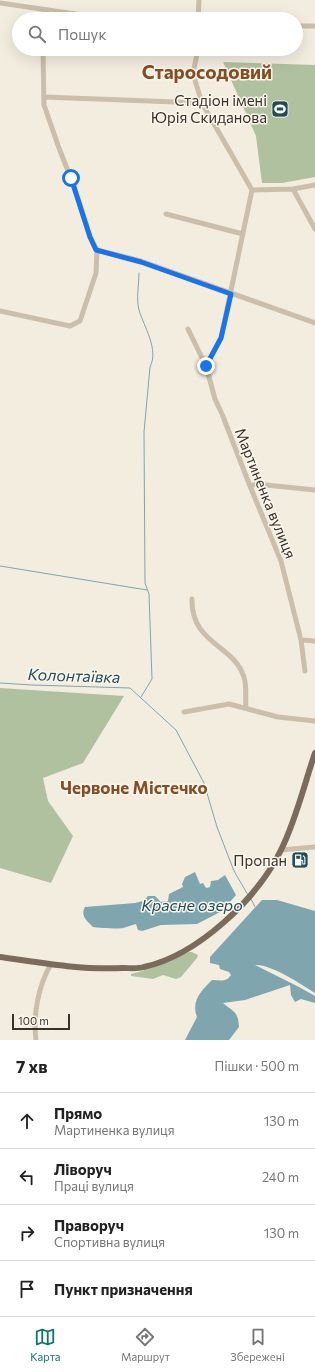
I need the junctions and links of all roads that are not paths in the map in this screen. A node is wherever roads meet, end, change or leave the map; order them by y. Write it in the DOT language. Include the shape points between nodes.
graph roads {
  1 [pos="199,0"];
  2 [pos="0,3"];
  3 [pos="44,10"];
  4 [pos="59,12"];
  5 [pos="198,12"];
  6 [pos="303,26"];
  7 [pos="315,26"];
  8 [pos="43,56"];
  9 [pos="197,56"];
  10 [pos="44,97"];
  11 [pos="202,103"];
  12 [pos="315,185"];
  13 [pos="293,189"];
  14 [pos="252,190"];
  15 [pos="166,214"];
  16 [pos="315,229"];
  17 [pos="243,234"];
  18 [pos="96,250"];
  19 [pos="231,294"];
  20 [pos="0,311"];
  21 [pos="315,323"];
  22 [pos="188,329"];
  23 [pos="206,366"];
  24 [pos="250,486"];
  25 [pos="315,490"];
  26 [pos="192,599"];
  27 [pos="301,640"];
  28 [pos="315,641"];
  29 [pos="305,671"];
  30 [pos="246,708"];
  31 [pos="184,712"];
  32 [pos="315,721"];
  33 [pos="315,753"];
  34 [pos="315,847"];
  35 [pos="281,850"];
  36 [pos="0,957"];
  37 [pos="51,964"];
  38 [pos="36,1040"];
  1 -- 5 [label="street"];
  2 -- 3 [label="street"];
  3 -- 4 [label="street"];
  6 -- 7 [label="street"];
  8 -- 10 [label="street"];
  9 -- 11 [label="street" via="193,74"];
  10 -- 11 [label="street"];
  10 -- 18 [label="street" via="44,105 58,148"];
  11 -- 14 [label="street"];
  12 -- 13 [label="street"];
  13 -- 14 [label="street"];
  13 -- 16 [label="street"];
  14 -- 17 [label="street"];
  15 -- 17 [label="street"];
  17 -- 19 [label="street"];
  18 -- 19 [label="street" via="141,262"];
  18 -- 20 [label="street" via="96,273 80,321 70,326"];
  19 -- 21 [label="street"];
  19 -- 23 [label="street" via="221,338"];
  22 -- 23 [label="street, Мартиненка вулиця"];
  23 -- 24 [label="street, Мартиненка вулиця" via="215,400"];
  24 -- 25 [label="street" via="256,484"];
  24 -- 27 [label="street, Мартиненка вулиця" via="281,561"];
  26 -- 30 [label="street" via="192,611 198,628 232,660 244,677"];
  27 -- 28 [label="street"];
  27 -- 29 [label="street, Мартиненка вулиця"];
  30 -- 31 [label="street" via="229,704"];
  30 -- 32 [label="street" via="283,718"];
  33 -- 35 [label="main road"];
  34 -- 35 [label="street"];
  35 -- 37 [label="main road" via="264,878 241,904 207,937 178,954 144,967 110,969"];
  36 -- 37 [label="main road"];
  37 -- 38 [label="street" via="38,999"];
}
